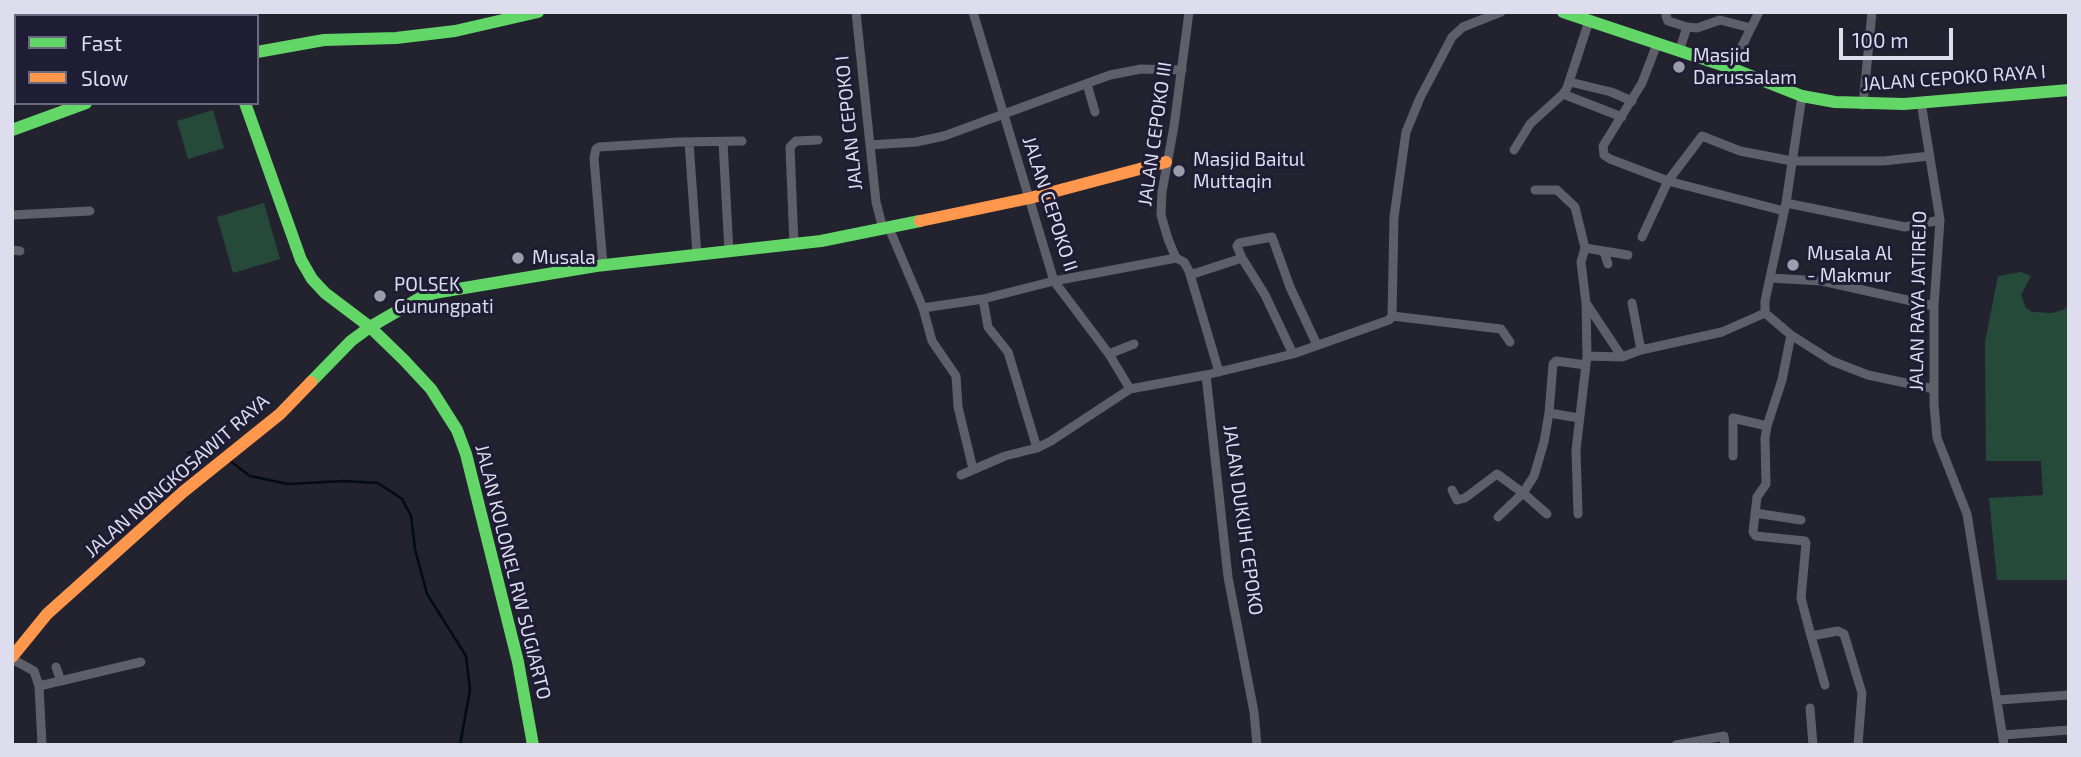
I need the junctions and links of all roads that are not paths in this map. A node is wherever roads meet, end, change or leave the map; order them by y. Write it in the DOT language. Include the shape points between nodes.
graph roads {
  1 [pos="538,12"];
  2 [pos="856,12"];
  3 [pos="973,12"];
  4 [pos="1189,12"];
  5 [pos="1501,12"];
  6 [pos="1563,12"];
  7 [pos="1667,12"];
  8 [pos="1759,12"];
  9 [pos="1872,12"];
  10 [pos="1725,16"];
  11 [pos="1583,17"];
  12 [pos="1687,27"];
  13 [pos="1751,28"];
  14 [pos="1657,44"];
  15 [pos="1679,51"];
  16 [pos="259,52"];
  17 [pos="1731,68"];
  18 [pos="1182,70"];
  19 [pos="1570,82"];
  20 [pos="1087,83"];
  21 [pos="2069,90"];
  22 [pos="1563,94"];
  23 [pos="1802,96"];
  24 [pos="1632,101"];
  25 [pos="1921,102"];
  26 [pos="1863,104"];
  27 [pos="81,105"];
  28 [pos="247,105"];
  29 [pos="1095,112"];
  30 [pos="1004,113"];
  31 [pos="1622,117"];
  32 [pos="12,130"];
  33 [pos="818,140"];
  34 [pos="742,141"];
  35 [pos="689,142"];
  36 [pos="723,142"];
  37 [pos="870,145"];
  38 [pos="1514,150"];
  39 [pos="1930,156"];
  40 [pos="1792,161"];
  41 [pos="1166,162"];
  42 [pos="1668,181"];
  43 [pos="1535,190"];
  44 [pos="1030,198"];
  45 [pos="1785,207"];
  46 [pos="90,211"];
  47 [pos="12,215"];
  48 [pos="1940,220"];
  49 [pos="886,228"];
  50 [pos="1642,237"];
  51 [pos="794,245"];
  52 [pos="1585,248"];
  53 [pos="729,252"];
  54 [pos="1604,252"];
  55 [pos="697,255"];
  56 [pos="1628,256"];
  57 [pos="1176,257"];
  58 [pos="1242,258"];
  59 [pos="1608,264"];
  60 [pos="603,265"];
  61 [pos="1191,275"];
  62 [pos="1770,278"];
  63 [pos="1054,281"];
  64 [pos="983,299"];
  65 [pos="1586,303"];
  66 [pos="1632,303"];
  67 [pos="1934,306"];
  68 [pos="923,308"];
  69 [pos="1765,313"];
  70 [pos="1392,316"];
  71 [pos="370,327"];
  72 [pos="1791,335"];
  73 [pos="1510,342"];
  74 [pos="1134,344"];
  75 [pos="1317,345"];
  76 [pos="1641,350"];
  77 [pos="1109,354"];
  78 [pos="1293,354"];
  79 [pos="1622,357"];
  80 [pos="1587,360"];
  81 [pos="1219,372"];
  82 [pos="1206,375"];
  83 [pos="1130,389"];
  84 [pos="1934,389"];
  85 [pos="1549,413"];
  86 [pos="1578,418"];
  87 [pos="1767,426"];
  88 [pos="1037,448"];
  89 [pos="1733,456"];
  90 [pos="973,469"];
  91 [pos="961,475"];
  92 [pos="1452,490"];
  93 [pos="1523,493"];
  94 [pos="1755,513"];
  95 [pos="1547,514"];
  96 [pos="1578,514"];
  97 [pos="1498,517"];
  98 [pos="1801,520"];
  99 [pos="1811,636"];
  100 [pos="12,658"];
  101 [pos="141,662"];
  102 [pos="56,667"];
  103 [pos="61,681"];
  104 [pos="1825,685"];
  105 [pos="39,686"];
  106 [pos="2069,695"];
  107 [pos="1999,701"];
  108 [pos="1810,708"];
  109 [pos="2069,730"];
  110 [pos="2004,740"];
  111 [pos="42,745"];
  112 [pos="533,745"];
  113 [pos="1257,745"];
  114 [pos="1676,745"];
  115 [pos="1725,745"];
  116 [pos="1813,745"];
  117 [pos="1858,745"];
  1 -- 16 [label="main road" via="455,31 324,40"];
  2 -- 37 [label="street, JALAN CEPOKO I"];
  3 -- 30 [label="street, JALAN CEPOKO II"];
  4 -- 18 [label="street, JALAN CEPOKO III"];
  5 -- 70 [label="street" via="1463,27 1452,37 1406,132 1394,217"];
  6 -- 11 [label="main road, JALAN CEPOKO RAYA I"];
  7 -- 12 [label="street" via="1668,21"];
  8 -- 13 [label="street"];
  9 -- 26 [label="street"];
  10 -- 12 [label="street"];
  10 -- 13 [label="street"];
  11 -- 14 [label="main road, JALAN CEPOKO RAYA I"];
  11 -- 19 [label="street"];
  12 -- 15 [label="street"];
  13 -- 17 [label="street"];
  14 -- 15 [label="main road, JALAN CEPOKO RAYA I"];
  14 -- 24 [label="street"];
  15 -- 17 [label="main road, JALAN CEPOKO RAYA I"];
  17 -- 23 [label="main road, JALAN CEPOKO RAYA I"];
  18 -- 20 [label="street" via="1141,69"];
  18 -- 41 [label="street, JALAN CEPOKO III"];
  19 -- 22 [label="street"];
  19 -- 24 [label="street"];
  20 -- 29 [label="street"];
  20 -- 30 [label="street"];
  21 -- 25 [label="main road, JALAN CEPOKO RAYA I"];
  22 -- 31 [label="street"];
  22 -- 38 [label="street" via="1530,124"];
  23 -- 26 [label="main road, JALAN CEPOKO RAYA I"];
  23 -- 40 [label="street"];
  24 -- 31 [label="street"];
  25 -- 26 [label="main road, JALAN CEPOKO RAYA I"];
  25 -- 39 [label="street, JALAN RAYA JATIREJO"];
  27 -- 32 [label="main road"];
  28 -- 71 [label="main road, JALAN KOLONEL RW SUGIARTO" via="301,260 325,293"];
  30 -- 37 [label="street" via="944,136"];
  30 -- 44 [label="street, JALAN CEPOKO II"];
  31 -- 42 [label="street" via="1603,146 1604,155"];
  33 -- 51 [label="street" via="796,141 790,147"];
  34 -- 36 [label="street"];
  35 -- 36 [label="street"];
  35 -- 55 [label="street"];
  35 -- 60 [label="street" via="596,149"];
  36 -- 53 [label="street"];
  37 -- 49 [label="street, JALAN CEPOKO I" via="876,202"];
  39 -- 40 [label="street"];
  39 -- 48 [label="street, JALAN RAYA JATIREJO"];
  40 -- 42 [label="street" via="1740,151 1702,136"];
  40 -- 45 [label="street"];
  41 -- 44 [label="main road"];
  41 -- 57 [label="street, JALAN CEPOKO III" via="1161,215"];
  42 -- 45 [label="street"];
  42 -- 50 [label="street"];
  43 -- 52 [label="street" via="1557,190 1571,201"];
  44 -- 49 [label="main road"];
  44 -- 63 [label="street, JALAN CEPOKO II"];
  45 -- 48 [label="street" via="1905,227"];
  45 -- 62 [label="street"];
  46 -- 47 [label="street"];
  48 -- 67 [label="street, JALAN RAYA JATIREJO"];
  49 -- 51 [label="main road"];
  49 -- 68 [label="street"];
  51 -- 53 [label="main road"];
  52 -- 54 [label="street"];
  52 -- 65 [label="street" via="1581,262"];
  53 -- 55 [label="main road"];
  54 -- 56 [label="street"];
  54 -- 59 [label="street"];
  55 -- 60 [label="main road"];
  57 -- 61 [label="street, JALAN CEPOKO III"];
  57 -- 63 [label="street"];
  58 -- 61 [label="street"];
  58 -- 75 [label="street" via="1239,243 1272,237"];
  58 -- 78 [label="street"];
  60 -- 71 [label="main road" via="434,293 405,304"];
  61 -- 81 [label="street"];
  62 -- 67 [label="street" via="1822,281"];
  62 -- 69 [label="street"];
  63 -- 64 [label="street"];
  63 -- 77 [label="street, JALAN CEPOKO II"];
  64 -- 68 [label="street"];
  64 -- 88 [label="street" via="988,327 1008,352"];
  65 -- 79 [label="street"];
  65 -- 80 [label="street"];
  66 -- 76 [label="street"];
  67 -- 84 [label="street, JALAN RAYA JATIREJO"];
  68 -- 90 [label="street" via="932,341 956,376 958,408"];
  69 -- 72 [label="street"];
  69 -- 76 [label="street" via="1722,332"];
  70 -- 73 [label="street" via="1501,329"];
  70 -- 75 [label="street"];
  71 -- 100 [label="main road, JALAN NONGKOSAWIT RAYA" via="280,414 183,492 47,614"];
  71 -- 112 [label="main road, JALAN KOLONEL RW SUGIARTO" via="431,389 466,454 518,662"];
  72 -- 84 [label="street" via="1849,368"];
  72 -- 87 [label="street"];
  74 -- 77 [label="street"];
  75 -- 78 [label="street"];
  76 -- 79 [label="street"];
  77 -- 83 [label="street, JALAN CEPOKO II"];
  78 -- 81 [label="street"];
  79 -- 80 [label="street"];
  80 -- 85 [label="street" via="1553,364"];
  80 -- 86 [label="street"];
  81 -- 82 [label="street"];
  82 -- 83 [label="street"];
  82 -- 113 [label="street, JALAN DUKUH CEPOKO" via="1228,577"];
  83 -- 88 [label="street"];
  84 -- 107 [label="street, JALAN RAYA JATIREJO" via="1937,438 1967,514"];
  85 -- 86 [label="street"];
  85 -- 93 [label="street" via="1534,476"];
  86 -- 96 [label="street"];
  87 -- 89 [label="street" via="1733,418"];
  87 -- 94 [label="street" via="1766,484 1757,497"];
  88 -- 90 [label="street"];
  90 -- 91 [label="street"];
  92 -- 93 [label="street" via="1457,500 1465,498 1497,474"];
  93 -- 95 [label="street"];
  93 -- 97 [label="street"];
  94 -- 98 [label="street"];
  94 -- 99 [label="street" via="1754,534 1806,543 1801,598"];
  99 -- 104 [label="street"];
  99 -- 117 [label="street" via="1844,634 1862,693"];
  100 -- 105 [label="street" via="34,671"];
  101 -- 103 [label="street"];
  102 -- 103 [label="street"];
  103 -- 105 [label="street"];
  105 -- 111 [label="street"];
  106 -- 107 [label="street"];
  107 -- 110 [label="street, JALAN RAYA JATIREJO"];
  108 -- 116 [label="street"];
  109 -- 110 [label="street"];
  114 -- 115 [label="street" via="1724,737"];
}
